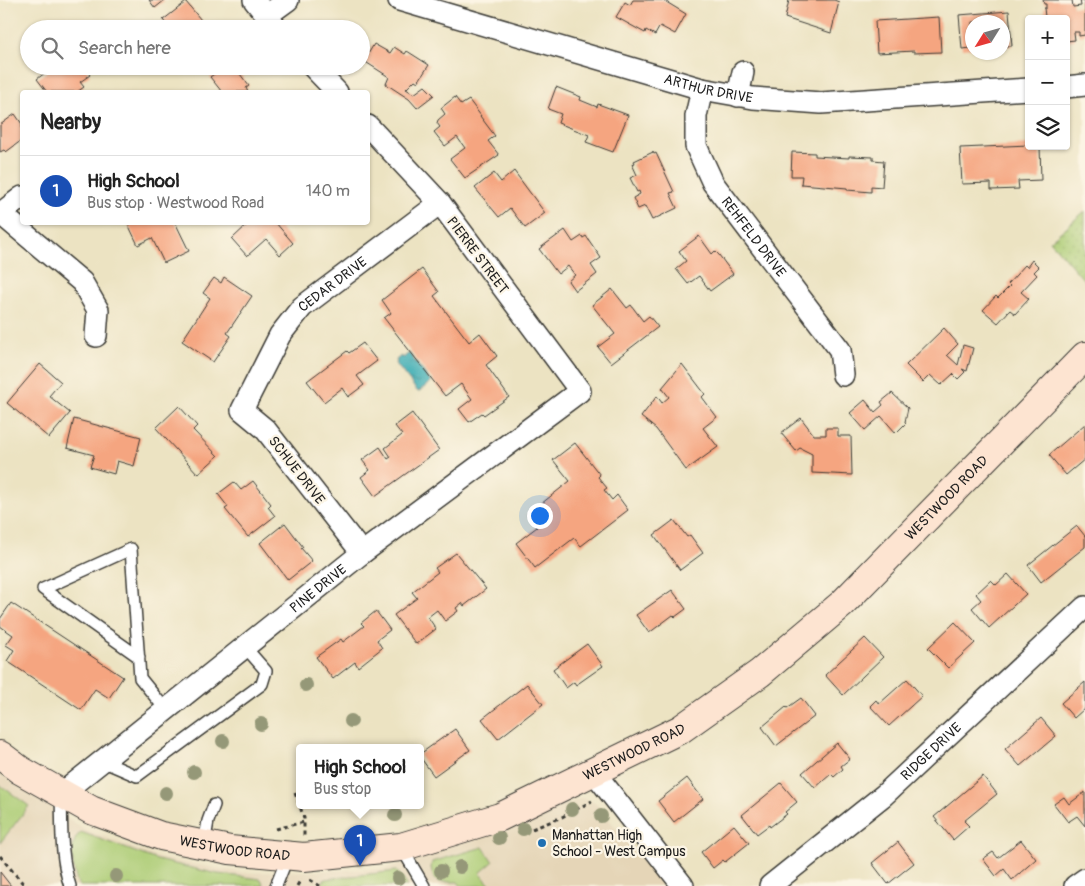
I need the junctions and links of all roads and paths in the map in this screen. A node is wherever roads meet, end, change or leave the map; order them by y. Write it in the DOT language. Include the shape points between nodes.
graph roads {
  1 [pos="288,0"];
  2 [pos="399,0"];
  3 [pos="266,15"];
  4 [pos="743,72"];
  5 [pos="321,75"];
  6 [pos="1085,86"];
  7 [pos="1070,87"];
  8 [pos="702,89"];
  9 [pos="1025,89"];
  10 [pos="335,90"];
  11 [pos="738,96"];
  12 [pos="370,128"];
  13 [pos="20,199"];
  14 [pos="440,203"];
  15 [pos="0,214"];
  16 [pos="96,336"];
  17 [pos="1085,356"];
  18 [pos="843,375"];
  19 [pos="253,390"];
  20 [pos="580,391"];
  21 [pos="362,554"];
  22 [pos="1085,607"];
  23 [pos="245,647"];
  24 [pos="139,657"];
  25 [pos="166,710"];
  26 [pos="0,755"];
  27 [pos="102,761"];
  28 [pos="594,772"];
  29 [pos="61,794"];
  30 [pos="214,805"];
  31 [pos="301,809"];
  32 [pos="304,822"];
  33 [pos="276,829"];
  34 [pos="204,845"];
  35 [pos="296,847"];
  36 [pos="401,847"];
  37 [pos="0,856"];
  38 [pos="1085,878"];
  39 [pos="25,886"];
  40 [pos="70,886"];
  41 [pos="276,886"];
  42 [pos="424,886"];
  43 [pos="683,886"];
  44 [pos="770,886"];
  45 [pos="1075,886"];
  1 -- 3 [label="street"];
  2 -- 8 [label="street, ARTHUR DRIVE"];
  4 -- 11 [label="street"];
  5 -- 10 [label="street"];
  6 -- 7 [label="street"];
  8 -- 11 [label="street, ARTHUR DRIVE"];
  8 -- 18 [label="street, REHFELD DRIVE" via="696,116 696,146 713,183 840,350"];
  9 -- 11 [label="street, ARTHUR DRIVE" via="821,103"];
  12 -- 14 [label="street, PIERRE STREET"];
  13 -- 15 [label="street"];
  14 -- 19 [label="street, CEDAR DRIVE" via="302,307 280,335"];
  14 -- 20 [label="street, PIERRE STREET"];
  15 -- 16 [label="street" via="82,282 98,310"];
  17 -- 28 [label="street, WESTWOOD ROAD" via="842,604 760,673 681,729"];
  19 -- 21 [label="street, SCHUE DRIVE" via="242,410 265,429"];
  20 -- 21 [label="street, PINE DRIVE"];
  21 -- 23 [label="street, PINE DRIVE"];
  22 -- 44 [label="street, RIDGE DRIVE" via="884,795"];
  23 -- 25 [label="street, PINE DRIVE"];
  23 -- 27 [label="lane" via="266,671 262,684 137,776"];
  24 -- 24 [label="lane" via="131,549 43,589 83,617"];
  24 -- 25 [label="lane" via="140,678"];
  25 -- 27 [label="street, PINE DRIVE"];
  26 -- 29 [label="street, WESTWOOD ROAD"];
  27 -- 29 [label="street, PINE DRIVE"];
  28 -- 36 [label="street, WESTWOOD ROAD" via="500,817"];
  28 -- 43 [label="street"];
  29 -- 34 [label="street, WESTWOOD ROAD" via="91,810 161,836"];
  29 -- 40 [label="lane" via="62,845"];
  30 -- 34 [label="lane"];
  31 -- 32 [label="path"];
  32 -- 33 [label="path"];
  32 -- 35 [label="path"];
  34 -- 35 [label="street, WESTWOOD ROAD" via="230,850"];
  35 -- 36 [label="street, WESTWOOD ROAD" via="304,857"];
  35 -- 41 [label="lane"];
  36 -- 42 [label="lane"];
  37 -- 39 [label="path"];
  38 -- 45 [label="street"];
}
